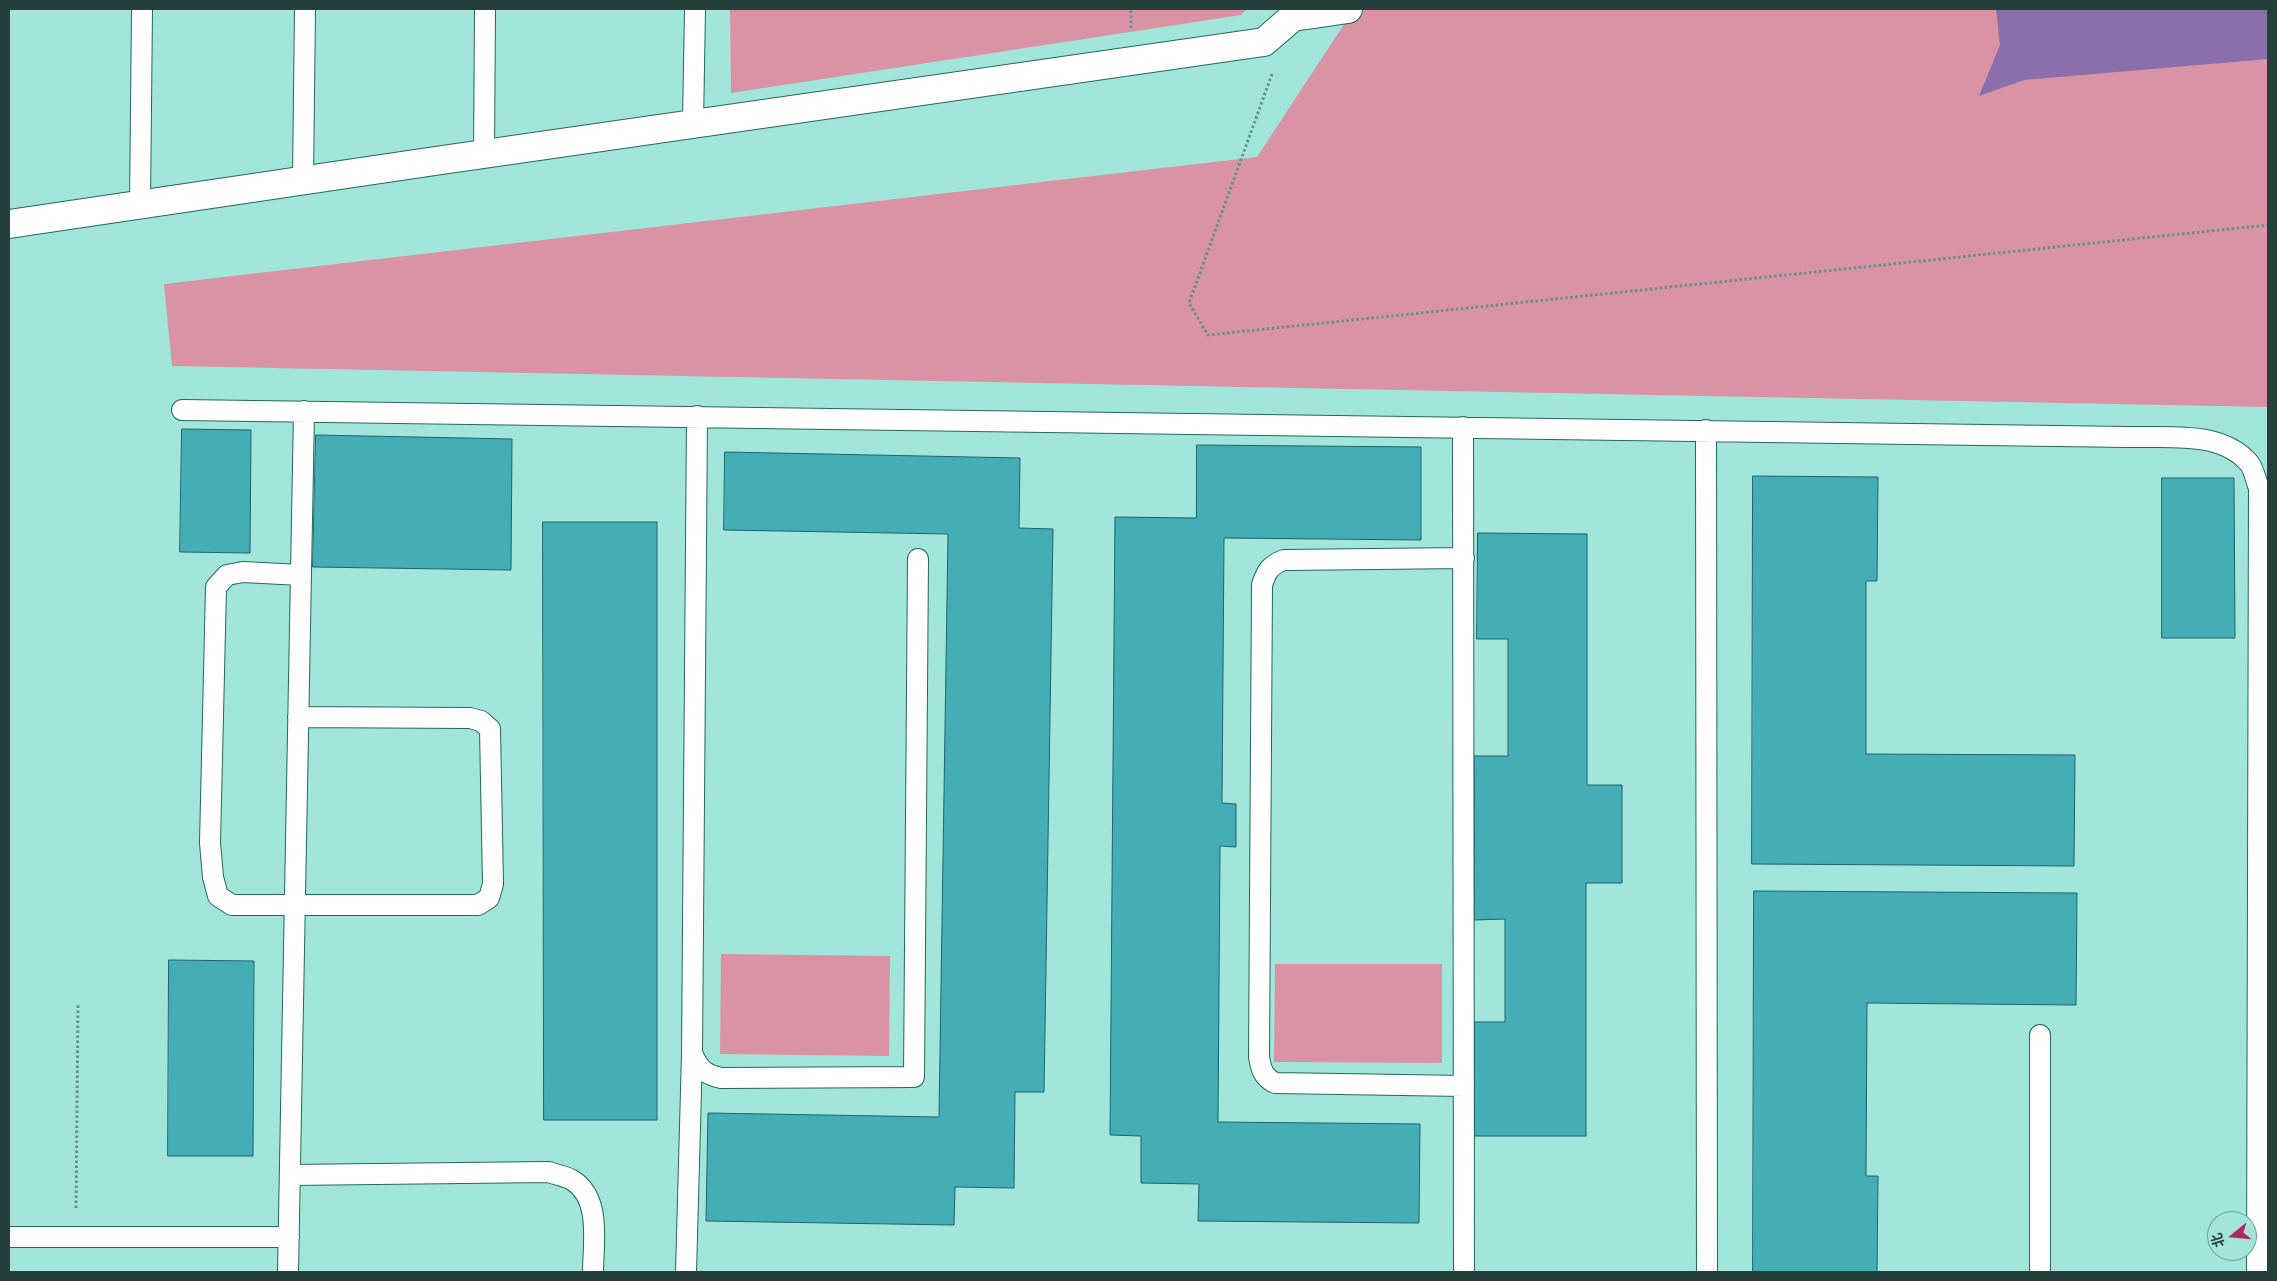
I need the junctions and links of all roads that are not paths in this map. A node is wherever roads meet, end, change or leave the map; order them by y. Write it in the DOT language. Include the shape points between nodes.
graph roads {
  1 [pos="142,9"];
  2 [pos="305,9"];
  3 [pos="485,9"];
  4 [pos="695,9"];
  5 [pos="1348,9"];
  6 [pos="1296,13"];
  7 [pos="693,124"];
  8 [pos="484,155"];
  9 [pos="303,179"];
  10 [pos="140,205"];
  11 [pos="9,224"];
  12 [pos="182,410"];
  13 [pos="304,411"];
  14 [pos="697,416"];
  15 [pos="1463,427"];
  16 [pos="1706,430"];
  17 [pos="918,558"];
  18 [pos="1464,558"];
  19 [pos="301,575"];
  20 [pos="298,717"];
  21 [pos="295,905"];
  22 [pos="2040,1035"];
  23 [pos="692,1053"];
  24 [pos="1464,1086"];
  25 [pos="290,1175"];
  26 [pos="9,1237"];
  27 [pos="289,1237"];
  28 [pos="288,1272"];
  29 [pos="593,1272"];
  30 [pos="686,1272"];
  31 [pos="1464,1272"];
  32 [pos="1708,1272"];
  33 [pos="2040,1272"];
  34 [pos="2257,1272"];
  1 -- 10 [label="lane"];
  2 -- 9 [label="lane"];
  3 -- 8 [label="lane"];
  4 -- 7 [label="lane"];
  5 -- 6 [label="street"];
  6 -- 7 [label="street" via="1264,42"];
  7 -- 8 [label="street"];
  8 -- 9 [label="street"];
  9 -- 10 [label="street"];
  10 -- 11 [label="street"];
  12 -- 13 [label="lane"];
  13 -- 14 [label="lane"];
  13 -- 19 [label="lane"];
  14 -- 15 [label="lane"];
  14 -- 23 [label="lane"];
  15 -- 16 [label="lane"];
  15 -- 18 [label="lane"];
  16 -- 32 [label="lane"];
  16 -- 34 [label="lane" via="2192,439 2231,448 2250,464 2259,488"];
  17 -- 23 [label="lane" via="914,1077 721,1078 698,1068"];
  18 -- 24 [label="lane"];
  18 -- 24 [label="lane" via="1284,560 1274,563 1266,572 1262,585 1259,1056 1261,1070 1267,1079 1275,1083"];
  19 -- 20 [label="lane"];
  19 -- 21 [label="lane" via="243,572 227,575 216,587 210,843 218,896 232,904"];
  20 -- 21 [label="lane"];
  20 -- 21 [label="lane" via="470,718 490,728 493,884 489,898 478,904"];
  21 -- 25 [label="lane"];
  22 -- 33 [label="lane"];
  23 -- 30 [label="lane"];
  24 -- 31 [label="lane"];
  25 -- 27 [label="lane"];
  25 -- 29 [label="lane" via="549,1172 572,1180 590,1202 594,1216"];
  26 -- 27 [label="lane"];
  27 -- 28 [label="lane"];
}
